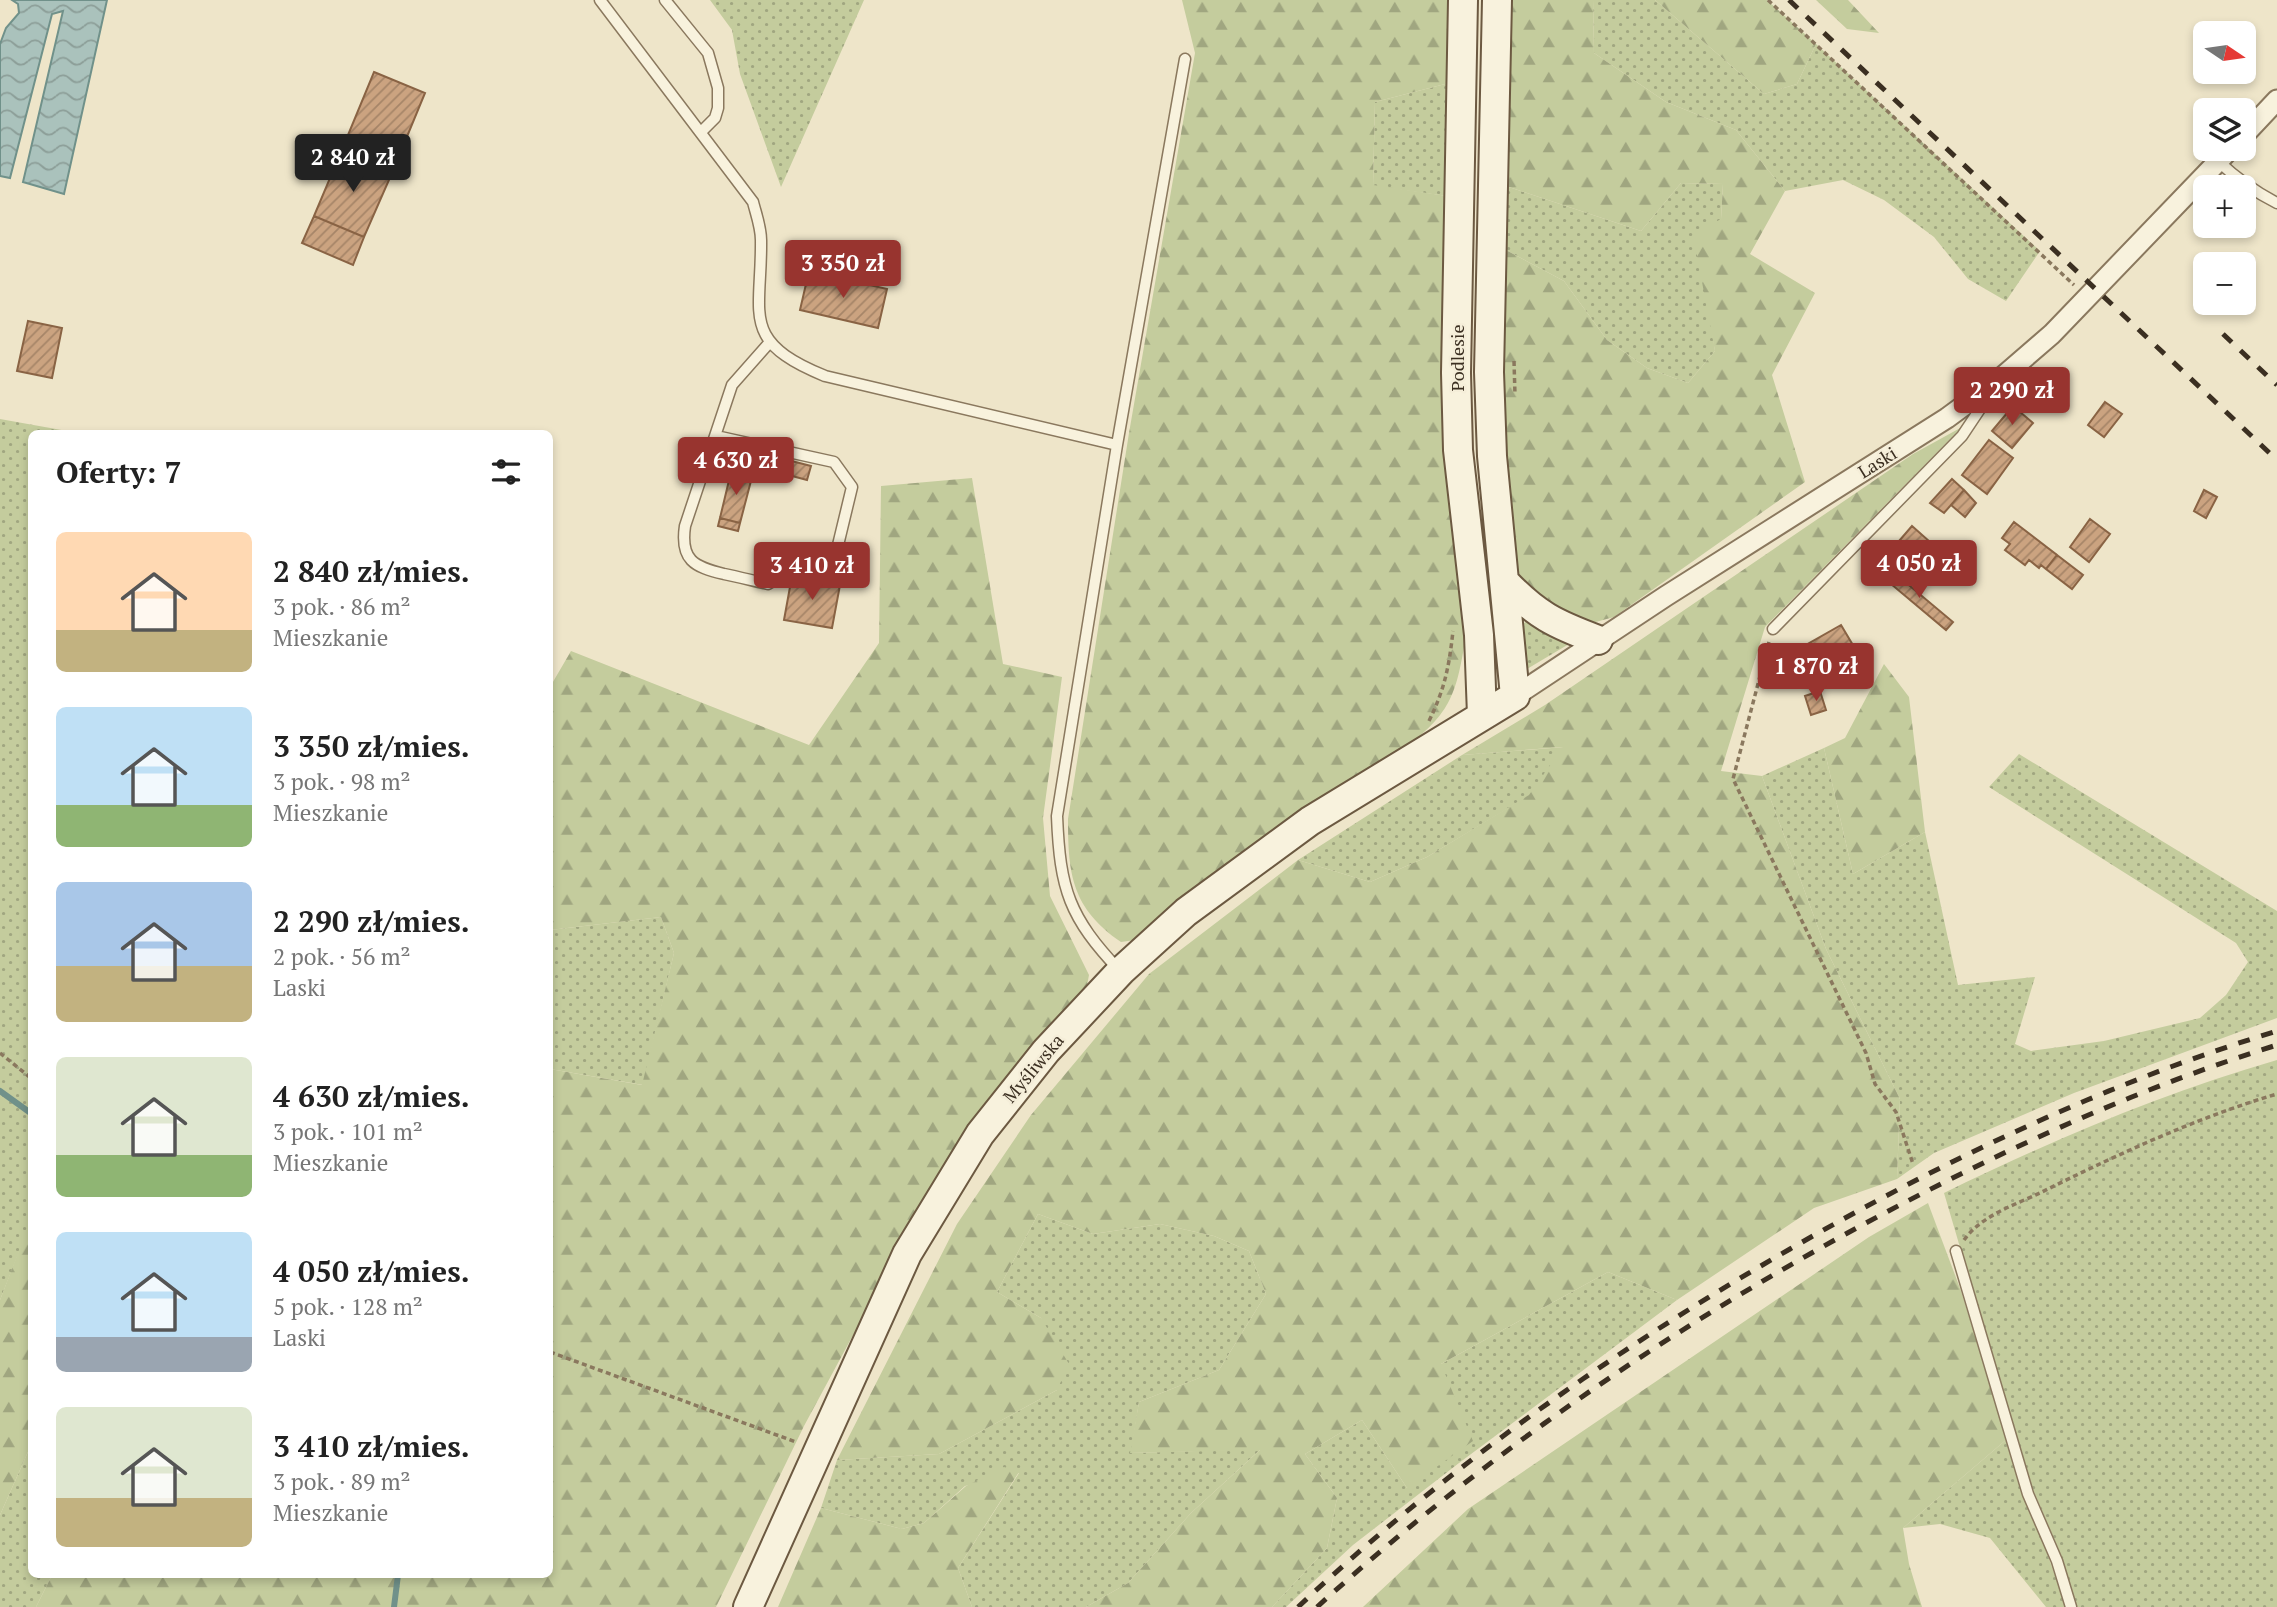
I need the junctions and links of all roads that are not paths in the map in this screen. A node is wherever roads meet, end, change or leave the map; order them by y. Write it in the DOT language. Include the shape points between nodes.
graph roads {
  1 [pos="600,0"];
  2 [pos="665,0"];
  3 [pos="1463,0"];
  4 [pos="1497,0"];
  5 [pos="1185,58"];
  6 [pos="2277,100"];
  7 [pos="2256,122"];
  8 [pos="701,132"];
  9 [pos="2218,161"];
  10 [pos="2227,161"];
  11 [pos="2277,203"];
  12 [pos="770,342"];
  13 [pos="2000,379"];
  14 [pos="716,436"];
  15 [pos="1117,445"];
  16 [pos="1504,581"];
  17 [pos="1509,629"];
  18 [pos="1773,629"];
  19 [pos="1479,635"];
  20 [pos="1598,640"];
  21 [pos="1515,696"];
  22 [pos="1482,715"];
  23 [pos="1121,971"];
  24 [pos="1956,1251"];
  25 [pos="748,1607"];
  26 [pos="2071,1607"];
  1 -- 8 [label="lane"];
  2 -- 8 [label="lane" via="708,53 718,88 715,118"];
  3 -- 19 [label="street, Podlesie" via="1455,373 1458,450"];
  4 -- 16 [label="street, Podlesie" via="1489,372"];
  5 -- 15 [label="lane"];
  6 -- 7 [label="street"];
  8 -- 12 [label="lane" via="753,202 762,237 758,309"];
  9 -- 13 [label="street, Laski" via="2052,334"];
  10 -- 11 [label="lane" via="2234,176"];
  12 -- 14 [label="lane" via="732,386"];
  12 -- 15 [label="lane" via="797,365 825,376"];
  13 -- 18 [label="lane" via="1962,436"];
  13 -- 20 [label="street, Laski" via="1947,418"];
  14 -- 14 [label="lane" via="685,526 688,557 702,569 768,584 793,569 832,570 852,487 834,462"];
  15 -- 23 [label="lane" via="1057,816 1065,889 1094,943"];
  16 -- 17 [label="street, Podlesie"];
  16 -- 20 [label="street" via="1534,611"];
  17 -- 19 [label="street" via="1500,641"];
  17 -- 21 [label="street, Podlesie"];
  19 -- 22 [label="street, Podlesie"];
  20 -- 21 [label="street, Laski"];
  21 -- 22 [label="street, Myśliwska"];
  22 -- 23 [label="street, Myśliwska" via="1259,856 1186,912"];
  23 -- 25 [label="street, Myśliwska" via="1046,1051 980,1134 937,1201 907,1254"];
  24 -- 26 [label="lane" via="2028,1494"];
}
